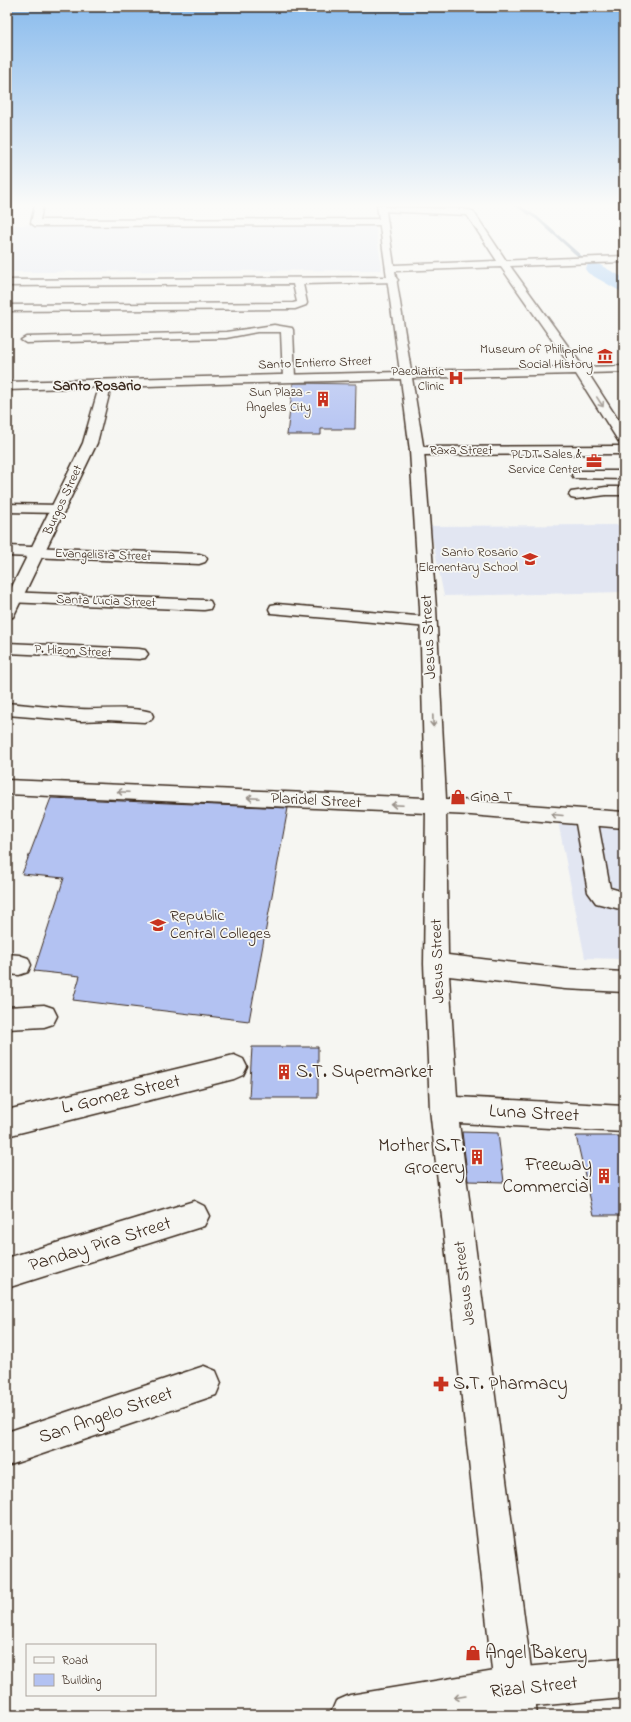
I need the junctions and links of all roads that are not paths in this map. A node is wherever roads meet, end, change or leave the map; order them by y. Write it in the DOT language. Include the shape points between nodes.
graph roads {
  1 [pos="298,285"];
  2 [pos="394,285"];
  3 [pos="518,285"];
  4 [pos="7,308"];
  5 [pos="26,340"];
  6 [pos="624,369"];
  7 [pos="578,370"];
  8 [pos="405,374"];
  9 [pos="290,378"];
  10 [pos="106,383"];
  11 [pos="7,386"];
  12 [pos="624,439"];
  13 [pos="417,450"];
  14 [pos="624,450"];
  15 [pos="579,475"];
  16 [pos="624,475"];
  17 [pos="624,491"];
  18 [pos="576,495"];
  19 [pos="7,508"];
  20 [pos="59,509"];
  21 [pos="7,552"];
  22 [pos="38,552"];
  23 [pos="199,559"];
  24 [pos="11,597"];
  25 [pos="204,604"];
  26 [pos="277,609"];
  27 [pos="7,613"];
  28 [pos="428,622"];
  29 [pos="7,648"];
  30 [pos="139,654"];
  31 [pos="7,709"];
  32 [pos="144,716"];
  33 [pos="7,787"];
  34 [pos="436,807"];
  35 [pos="586,818"];
  36 [pos="624,820"];
  37 [pos="624,901"];
  38 [pos="436,964"];
  39 [pos="624,982"];
  40 [pos="44,1016"];
  41 [pos="7,1018"];
  42 [pos="234,1067"];
  43 [pos="444,1109"];
  44 [pos="624,1119"];
  45 [pos="7,1123"];
  46 [pos="194,1216"];
  47 [pos="7,1273"];
  48 [pos="204,1383"];
  49 [pos="7,1450"];
  50 [pos="624,1678"];
  51 [pos="515,1702"];
  52 [pos="350,1715"];
  1 -- 4 [label="street" via="302,303 295,306"];
  2 -- 8 [label="street, Jesus Street"];
  3 -- 7 [label="street"];
  5 -- 9 [label="street" via="226,335 253,330 284,329 288,330"];
  6 -- 7 [label="street, Santo Entierro Street"];
  7 -- 8 [label="street, Santo Entierro Street"];
  7 -- 12 [label="street, one-way"];
  8 -- 9 [label="street, Santo Entierro Street"];
  8 -- 13 [label="street, Jesus Street"];
  9 -- 10 [label="street, Santo Entierro Street"];
  10 -- 11 [label="street, Santo Entierro Street"];
  10 -- 20 [label="street, Burgos Street" via="90,443"];
  13 -- 14 [label="street, Raxa Street"];
  13 -- 28 [label="street, Jesus Street"];
  15 -- 16 [label="street"];
  17 -- 18 [label="street"];
  19 -- 20 [label="street"];
  20 -- 22 [label="street, Burgos Street"];
  21 -- 22 [label="street, Evangelista Street"];
  22 -- 23 [label="street, Evangelista Street"];
  22 -- 24 [label="street, Burgos Street"];
  24 -- 25 [label="street, Santa Lucia Street"];
  24 -- 27 [label="street, Burgos Street"];
  26 -- 28 [label="street"];
  28 -- 34 [label="street, Jesus Street, one-way"];
  29 -- 30 [label="street, P. Hizon Street"];
  31 -- 32 [label="street" via="81,715"];
  34 -- 33 [label="street, Plaridel Street, one-way"];
  35 -- 34 [label="street, Plaridel Street, one-way"];
  34 -- 38 [label="street, Jesus Street"];
  35 -- 36 [label="street, Plaridel Street"];
  35 -- 37 [label="street" via="599,892 604,897"];
  38 -- 39 [label="street" via="565,979"];
  38 -- 43 [label="street, Jesus Street"];
  40 -- 41 [label="street"];
  42 -- 45 [label="street, L. Gomez Street"];
  43 -- 44 [label="street, Luna Street"];
  43 -- 51 [label="street, Jesus Street"];
  46 -- 47 [label="street, Panday Pira Street"];
  48 -- 49 [label="street, San Angelo Street"];
  50 -- 51 [label="street, Rizal Street"];
  51 -- 52 [label="street, Rizal Street, one-way"];
}
